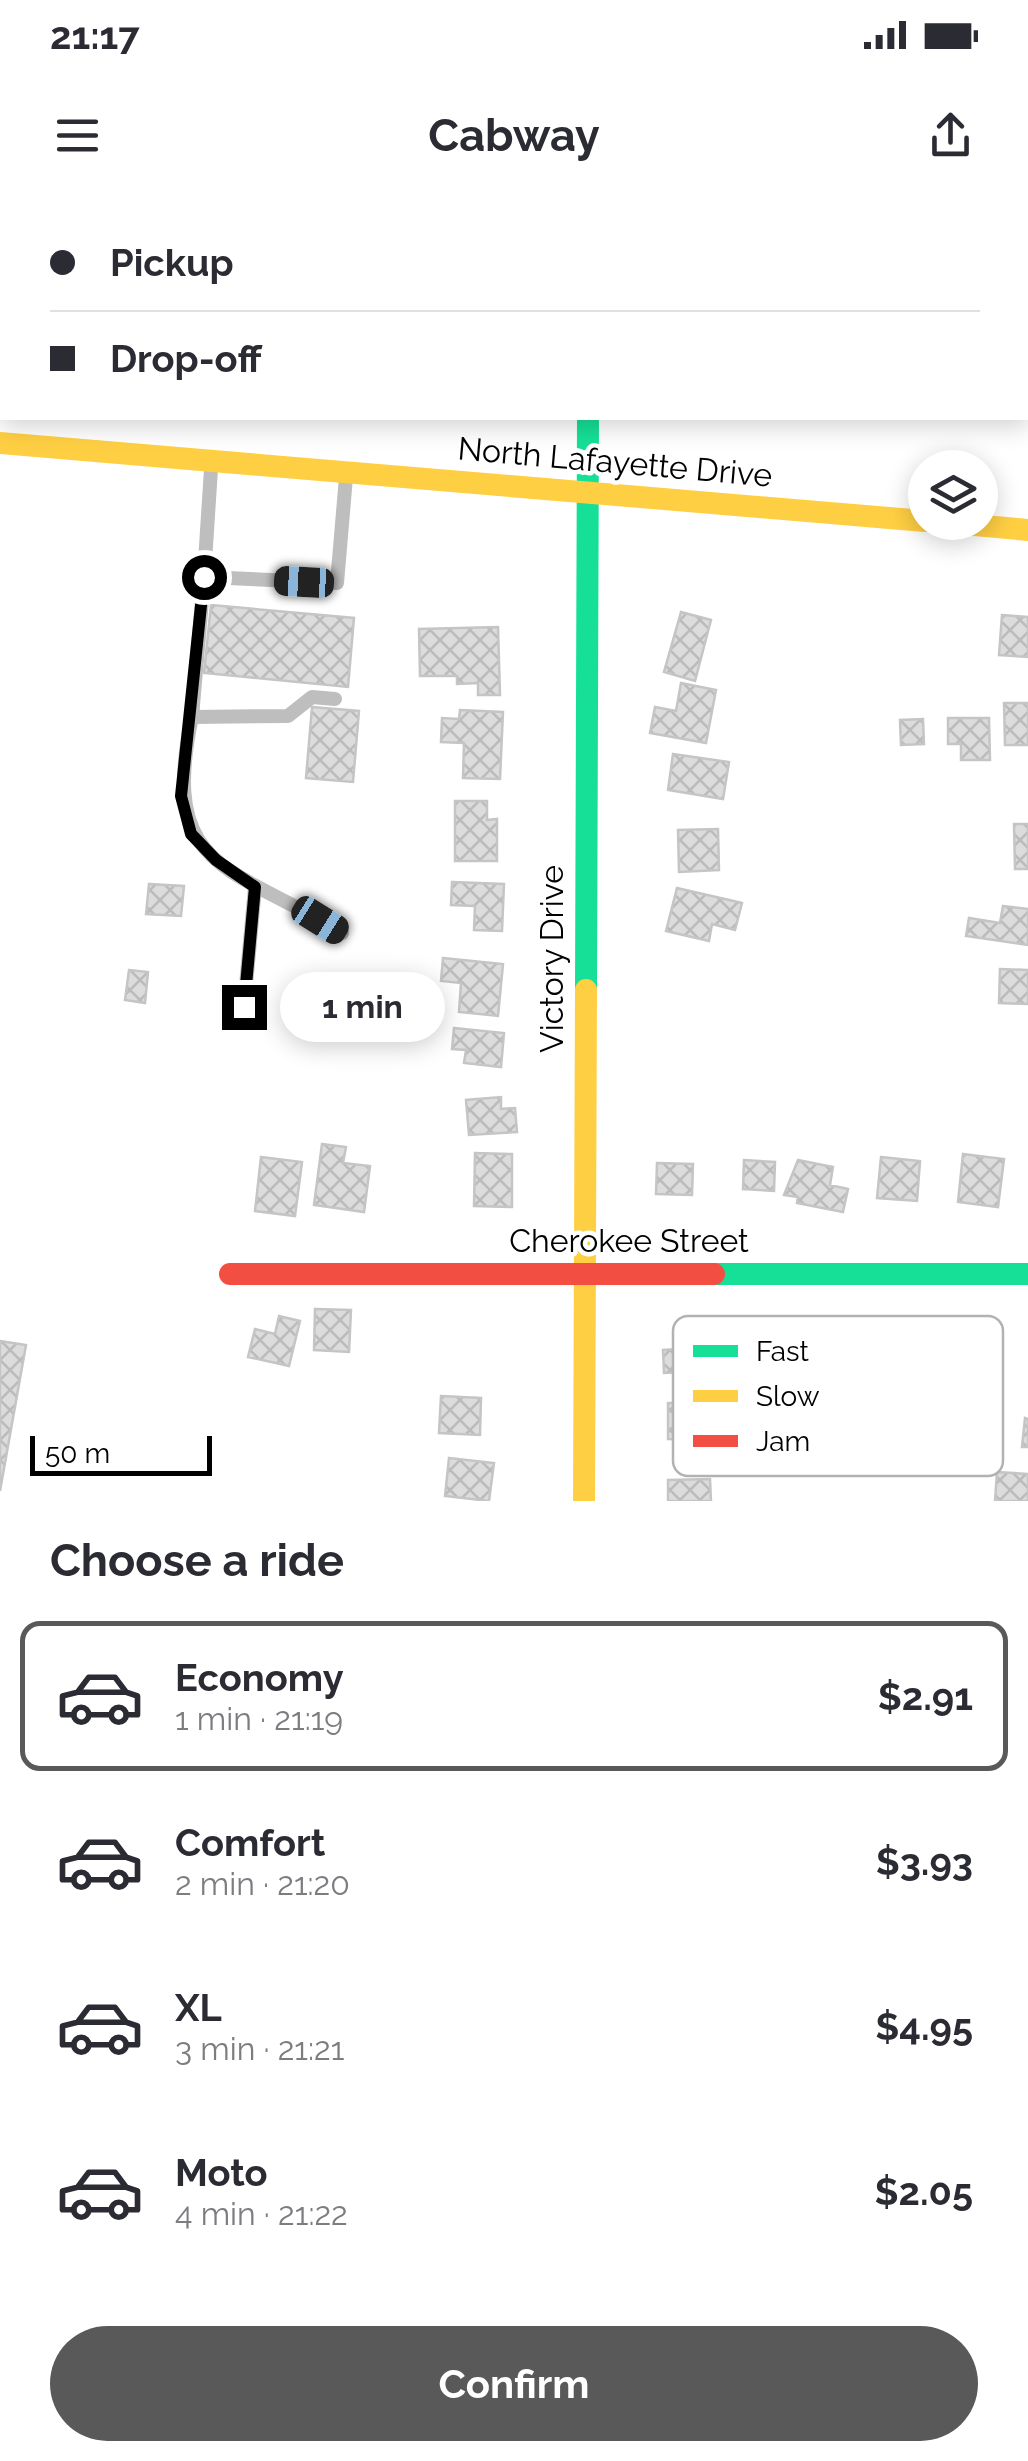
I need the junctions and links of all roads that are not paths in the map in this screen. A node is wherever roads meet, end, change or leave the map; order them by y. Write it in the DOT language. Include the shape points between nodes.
graph roads {
  1 [pos="588,420"];
  2 [pos="0,442"];
  3 [pos="212,461"];
  4 [pos="346,472"];
  5 [pos="588,492"];
  6 [pos="908,520"];
  7 [pos="998,527"];
  8 [pos="1028,530"];
  9 [pos="204,577"];
  10 [pos="335,699"];
  11 [pos="192,717"];
  12 [pos="255,887"];
  13 [pos="342,934"];
  14 [pos="244,1007"];
  15 [pos="230,1274"];
  16 [pos="586,1274"];
  17 [pos="1028,1274"];
  18 [pos="584,1501"];
  1 -- 5 [label="street, Victory Drive"];
  2 -- 3 [label="street, North Lafayette Drive"];
  3 -- 4 [label="street, North Lafayette Drive"];
  3 -- 9 [label="lane"];
  4 -- 5 [label="street, North Lafayette Drive"];
  4 -- 9 [label="lane" via="337,583"];
  5 -- 6 [label="street, North Lafayette Drive"];
  5 -- 16 [label="street, Victory Drive"];
  7 -- 8 [label="street"];
  9 -- 11 [label="lane"];
  10 -- 11 [label="lane" via="312,697 288,716"];
  11 -- 12 [label="lane" via="181,796 191,834"];
  12 -- 13 [label="lane"];
  12 -- 14 [label="lane"];
  15 -- 16 [label="street, Cherokee Street"];
  16 -- 17 [label="street, Cherokee Street"];
  16 -- 18 [label="street, Victory Drive"];
}
